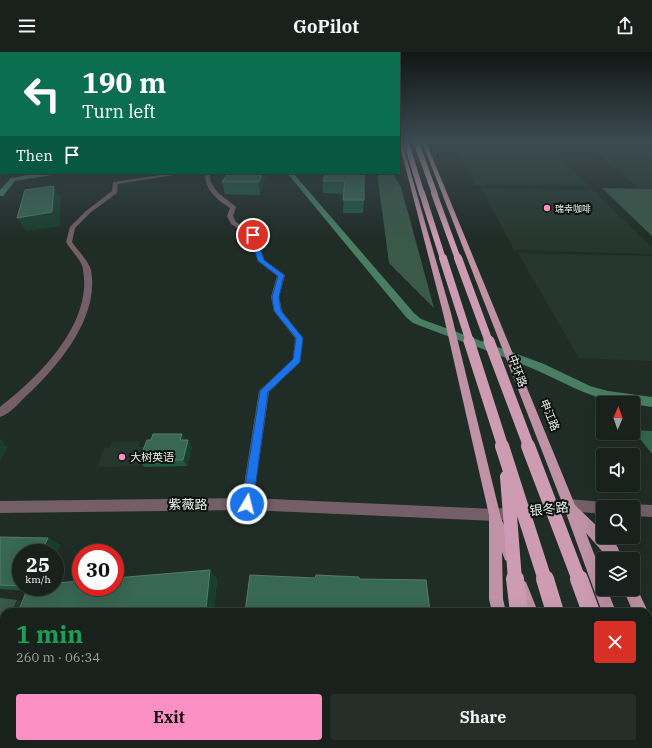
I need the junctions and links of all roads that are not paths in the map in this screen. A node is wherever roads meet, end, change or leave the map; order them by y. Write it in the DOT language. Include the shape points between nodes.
graph roads {
  1 [pos="174,174"];
  2 [pos="207,174"];
  3 [pos="409,174"];
  4 [pos="416,174"];
  5 [pos="428,174"];
  6 [pos="437,174"];
  7 [pos="0,413"];
  8 [pos="505,456"];
  9 [pos="247,504"];
  10 [pos="569,505"];
  11 [pos="0,507"];
  12 [pos="596,507"];
  13 [pos="640,510"];
  14 [pos="652,511"];
  15 [pos="495,516"];
  16 [pos="612,552"];
  17 [pos="633,596"];
  18 [pos="498,608"];
  19 [pos="519,608"];
  20 [pos="530,608"];
  21 [pos="554,608"];
  22 [pos="589,608"];
  23 [pos="608,608"];
  24 [pos="638,608"];
  1 -- 7 [label="street" via="115,183 115,192 72,228 68,242 87,268 89,294 79,325 53,363"];
  2 -- 9 [label="street" via="212,191 233,207 230,216 232,223 253,235 261,261 281,275 275,297 278,311 300,338 297,360 264,391"];
  3 -- 15 [label="main road" via="447,313"];
  4 -- 8 [label="highway, bridge"];
  5 -- 22 [label="highway, 中环路, bridge"];
  6 -- 10 [label="main road, 申江路"];
  8 -- 19 [label="highway, bridge"];
  8 -- 21 [label="highway, bridge"];
  9 -- 11 [label="street, 紫薇路"];
  9 -- 15 [label="street, 紫薇路"];
  10 -- 12 [label="street, 银冬路"];
  10 -- 15 [label="street, 银冬路"];
  10 -- 16 [label="main road"];
  10 -- 23 [label="main road, 申江路"];
  13 -- 14 [label="street"];
  15 -- 18 [label="main road"];
  15 -- 20 [label="main road"];
  17 -- 24 [label="main road"];
}
